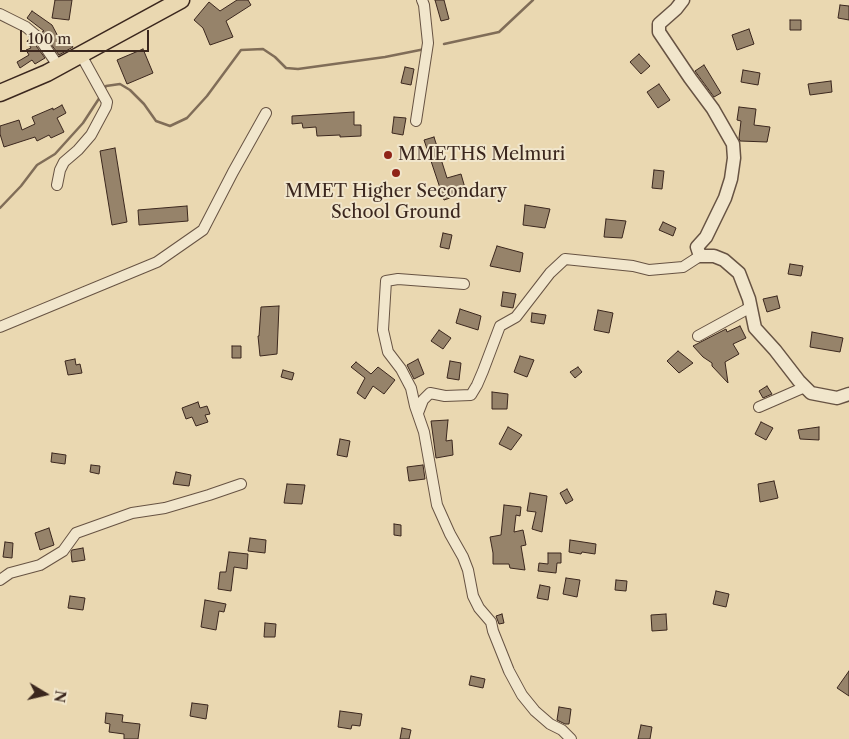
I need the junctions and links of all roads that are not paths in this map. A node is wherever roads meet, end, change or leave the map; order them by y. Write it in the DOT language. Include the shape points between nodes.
graph roads {
  1 [pos="422,0"];
  2 [pos="683,0"];
  3 [pos="171,2"];
  4 [pos="0,14"];
  5 [pos="84,60"];
  6 [pos="59,66"];
  7 [pos="0,93"];
  8 [pos="266,113"];
  9 [pos="416,121"];
  10 [pos="57,185"];
  11 [pos="700,256"];
  12 [pos="464,284"];
  13 [pos="751,307"];
  14 [pos="0,327"];
  15 [pos="698,336"];
  16 [pos="805,387"];
  17 [pos="849,394"];
  18 [pos="759,407"];
  19 [pos="418,413"];
  20 [pos="241,484"];
  21 [pos="0,580"];
  22 [pos="571,739"];
  1 -- 9 [label="street" via="428,43"];
  2 -- 11 [label="street" via="659,24 659,32 713,109 733,144 734,158 725,198 706,237 697,246"];
  3 -- 5 [label="highway"];
  4 -- 6 [label="street" via="26,27 39,38"];
  5 -- 6 [label="highway"];
  5 -- 10 [label="street" via="107,102 106,107 91,135 64,162"];
  6 -- 7 [label="highway"];
  8 -- 14 [label="street" via="204,230 157,262"];
  11 -- 13 [label="street" via="724,260 739,273"];
  11 -- 19 [label="street" via="683,266 649,270 565,259 516,317 500,326 471,394 446,396 430,393"];
  12 -- 19 [label="street" via="386,281 383,330 388,352 411,388"];
  13 -- 15 [label="street"];
  13 -- 16 [label="street" via="755,328"];
  16 -- 17 [label="street" via="811,392 837,398"];
  16 -- 18 [label="street"];
  19 -- 22 [label="street" via="437,506 464,557 473,596 491,622 522,695 535,712"];
  20 -- 21 [label="street" via="164,508 132,513 76,533 63,552 40,565 10,573"];
}
